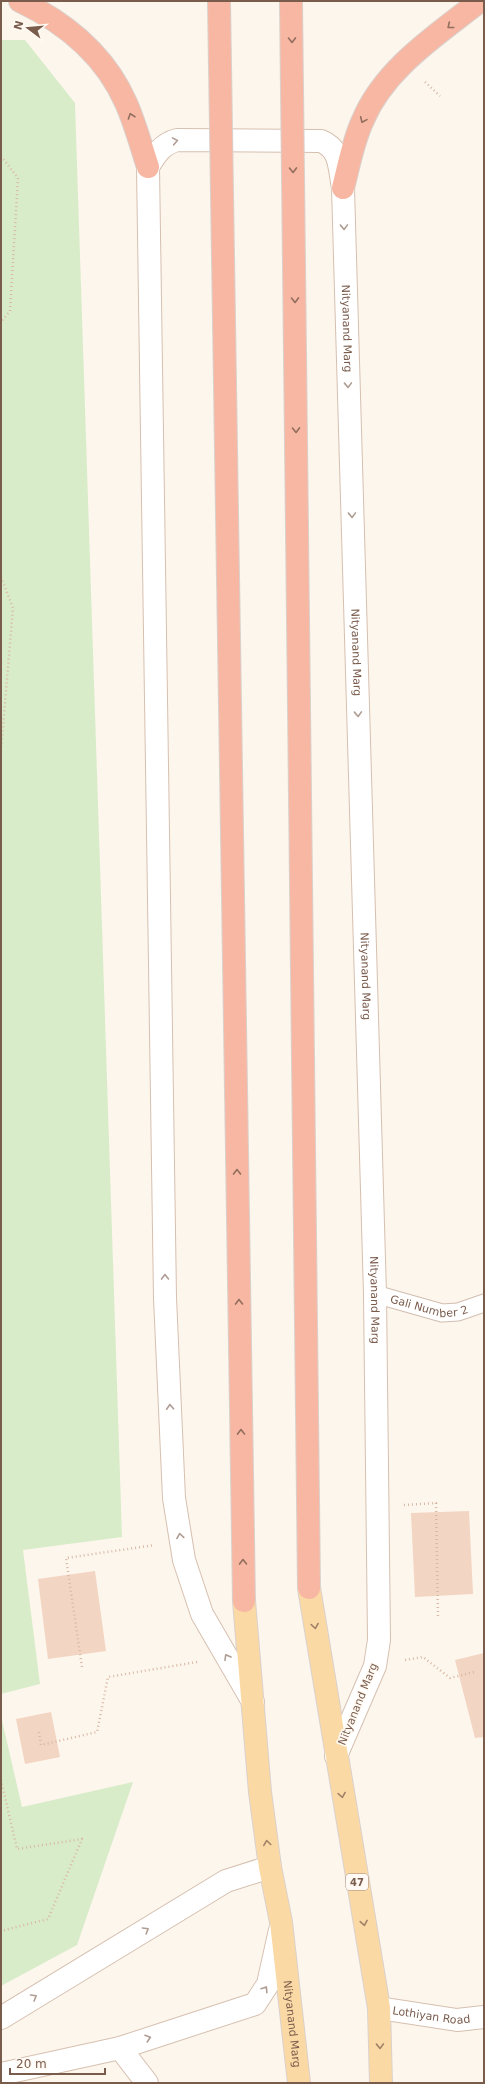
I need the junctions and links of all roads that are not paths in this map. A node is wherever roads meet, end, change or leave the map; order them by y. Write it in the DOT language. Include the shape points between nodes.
graph roads {
  1 [pos="20,1"];
  2 [pos="219,1"];
  3 [pos="291,1"];
  4 [pos="480,1"];
  5 [pos="148,167"];
  6 [pos="343,188"];
  7 [pos="375,1294"];
  8 [pos="484,1303"];
  9 [pos="309,1588"];
  10 [pos="244,1601"];
  11 [pos="253,1702"];
  12 [pos="336,1756"];
  13 [pos="270,1867"];
  14 [pos="282,1922"];
  15 [pos="378,2008"];
  16 [pos="484,2017"];
  17 [pos="1,2018"];
  18 [pos="120,2048"];
  19 [pos="1,2074"];
  20 [pos="147,2083"];
  21 [pos="299,2083"];
  22 [pos="381,2083"];
  5 -- 1 [label="highway, one-way" via="126,102 92,50 68,28"];
  10 -- 2 [label="highway, one-way, bridge"];
  3 -- 9 [label="highway, one-way, bridge"];
  4 -- 6 [label="highway, one-way" via="404,62 383,86 363,120"];
  5 -- 6 [label="main road, Nityanand Marg, one-way" via="167,142 177,140 321,141 329,144 336,152"];
  11 -- 5 [label="main road, Nityanand Marg, one-way" via="202,1614 184,1560 174,1498 165,1298"];
  6 -- 7 [label="main road, Nityanand Marg, one-way"];
  7 -- 8 [label="lane, Gali Number 2" via="442,1313 458,1312"];
  7 -- 12 [label="main road, Nityanand Marg" via="379,1640 375,1666"];
  9 -- 12 [label="main road, Nityanand Marg / 47, one-way"];
  10 -- 11 [label="main road, Nityanand Marg"];
  13 -- 11 [label="main road, Nityanand Marg, one-way" via="260,1792"];
  12 -- 15 [label="main road, Nityanand Marg / 47, one-way"];
  13 -- 14 [label="main road, Nityanand Marg"];
  17 -- 13 [label="main road, one-way" via="226,1881"];
  18 -- 14 [label="main road, one-way" via="255,2004 268,1984"];
  14 -- 21 [label="main road, Nityanand Marg"];
  15 -- 16 [label="main road, Lothiyan Road" via="457,2020"];
  15 -- 22 [label="main road, Nityanand Marg / 47, one-way"];
  18 -- 19 [label="main road"];
  18 -- 20 [label="main road"];
}
